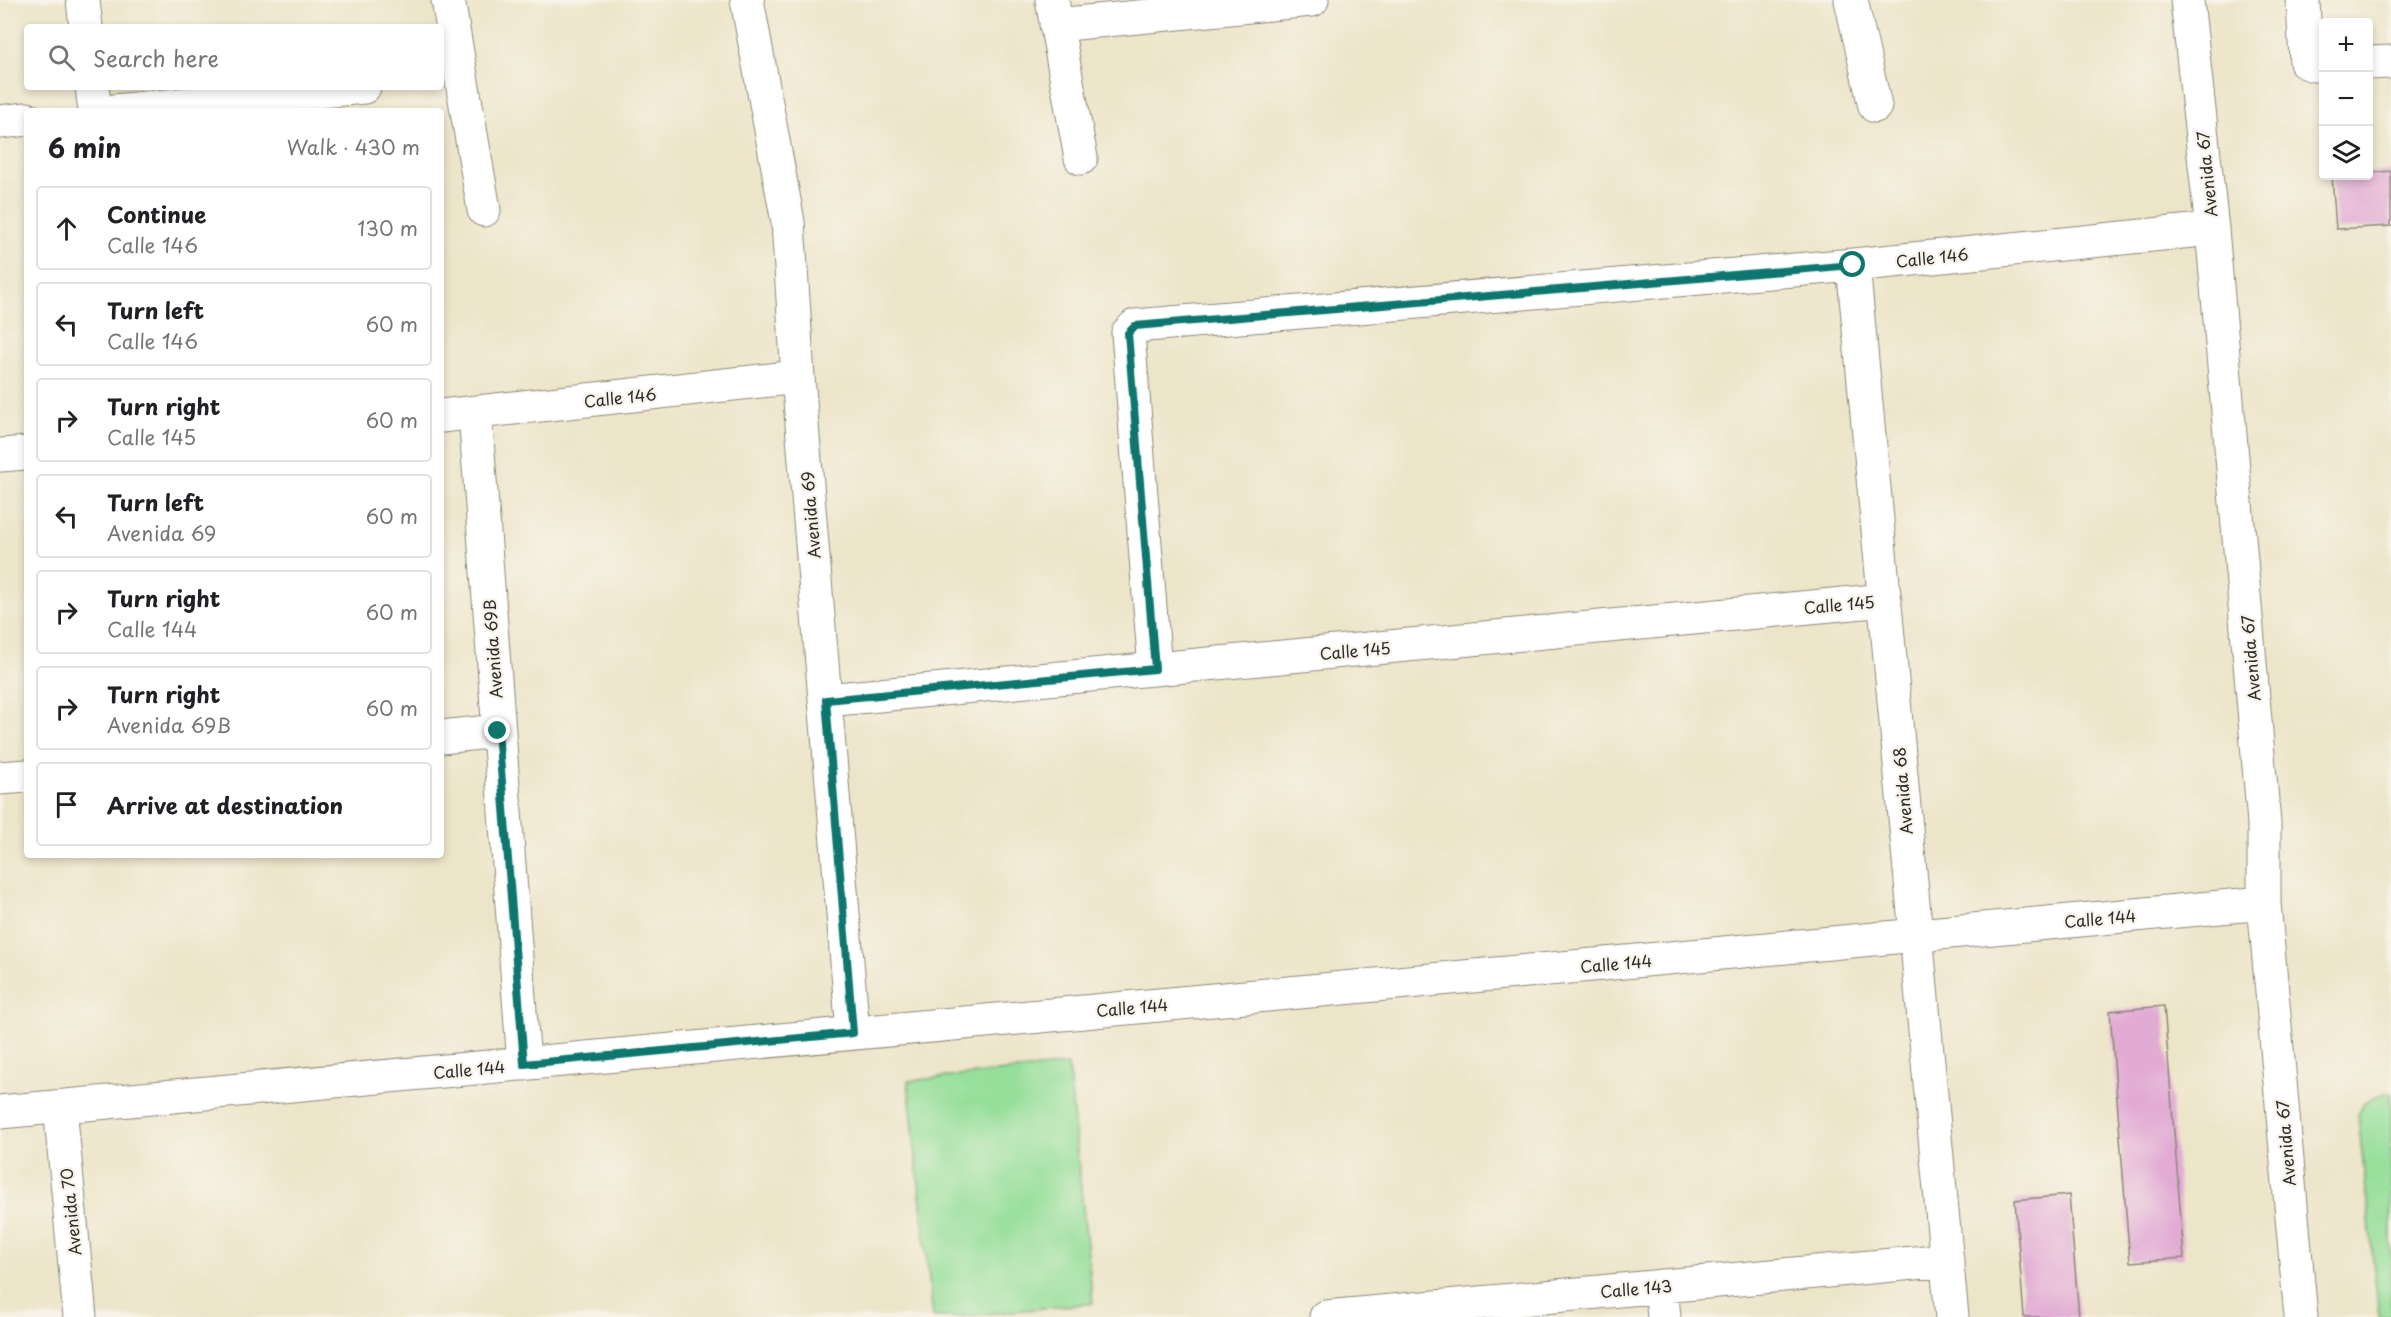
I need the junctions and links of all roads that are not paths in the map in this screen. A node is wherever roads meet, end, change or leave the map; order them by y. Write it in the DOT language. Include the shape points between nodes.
graph roads {
  1 [pos="83,0"];
  2 [pos="448,0"];
  3 [pos="747,0"];
  4 [pos="1312,0"];
  5 [pos="1851,0"];
  6 [pos="2187,0"];
  7 [pos="2304,0"];
  8 [pos="1054,13"];
  9 [pos="86,24"];
  10 [pos="2391,62"];
  11 [pos="2373,63"];
  12 [pos="2319,65"];
  13 [pos="451,79"];
  14 [pos="92,90"];
  15 [pos="333,90"];
  16 [pos="1875,106"];
  17 [pos="95,108"];
  18 [pos="145,108"];
  19 [pos="24,119"];
  20 [pos="0,122"];
  21 [pos="1081,158"];
  22 [pos="484,210"];
  23 [pos="2212,229"];
  24 [pos="1853,265"];
  25 [pos="798,377"];
  26 [pos="475,414"];
  27 [pos="444,416"];
  28 [pos="24,453"];
  29 [pos="0,455"];
  30 [pos="1885,600"];
  31 [pos="1155,669"];
  32 [pos="826,700"];
  33 [pos="498,731"];
  34 [pos="444,737"];
  35 [pos="24,776"];
  36 [pos="0,778"];
  37 [pos="2264,903"];
  38 [pos="1916,935"];
  39 [pos="853,1033"];
  40 [pos="524,1064"];
  41 [pos="60,1107"];
  42 [pos="0,1112"];
  43 [pos="1947,1260"];
  44 [pos="1662,1301"];
  45 [pos="1368,1315"];
  46 [pos="80,1317"];
  47 [pos="1326,1317"];
  48 [pos="1952,1317"];
  49 [pos="2301,1317"];
  1 -- 9 [label="street"];
  2 -- 13 [label="street"];
  3 -- 25 [label="street, Avenida 69" via="788,222"];
  4 -- 8 [label="street"];
  5 -- 16 [label="street"];
  6 -- 23 [label="street, Avenida 67"];
  7 -- 12 [label="street" via="2306,62"];
  8 -- 21 [label="street"];
  10 -- 11 [label="street"];
  13 -- 22 [label="street"];
  14 -- 17 [label="street"];
  15 -- 18 [label="street"];
  19 -- 20 [label="street"];
  23 -- 24 [label="street, Calle 146"];
  23 -- 37 [label="street, Avenida 67" via="2264,823"];
  24 -- 30 [label="street, Avenida 68"];
  24 -- 31 [label="street, Calle 146" via="1135,326 1128,333"];
  25 -- 26 [label="street, Calle 146"];
  25 -- 32 [label="street, Avenida 69"];
  26 -- 27 [label="street, Calle 146"];
  26 -- 33 [label="street, Avenida 69B"];
  28 -- 29 [label="street"];
  30 -- 31 [label="street, Calle 145"];
  30 -- 38 [label="street, Avenida 68"];
  31 -- 32 [label="street, Calle 145"];
  32 -- 39 [label="street, Avenida 69"];
  33 -- 34 [label="street"];
  33 -- 40 [label="street, Avenida 69B"];
  35 -- 36 [label="street"];
  37 -- 38 [label="street, Calle 144"];
  37 -- 49 [label="street, Avenida 67"];
  38 -- 39 [label="street, Calle 144"];
  38 -- 43 [label="street, Avenida 68"];
  39 -- 40 [label="street, Calle 144"];
  40 -- 41 [label="street, Calle 144"];
  41 -- 42 [label="street, Calle 144"];
  41 -- 46 [label="street, Avenida 70"];
  43 -- 44 [label="street, Calle 143"];
  43 -- 48 [label="street, Avenida 68"];
  44 -- 45 [label="street, Calle 143"];
  45 -- 47 [label="street, Calle 143"];
}
